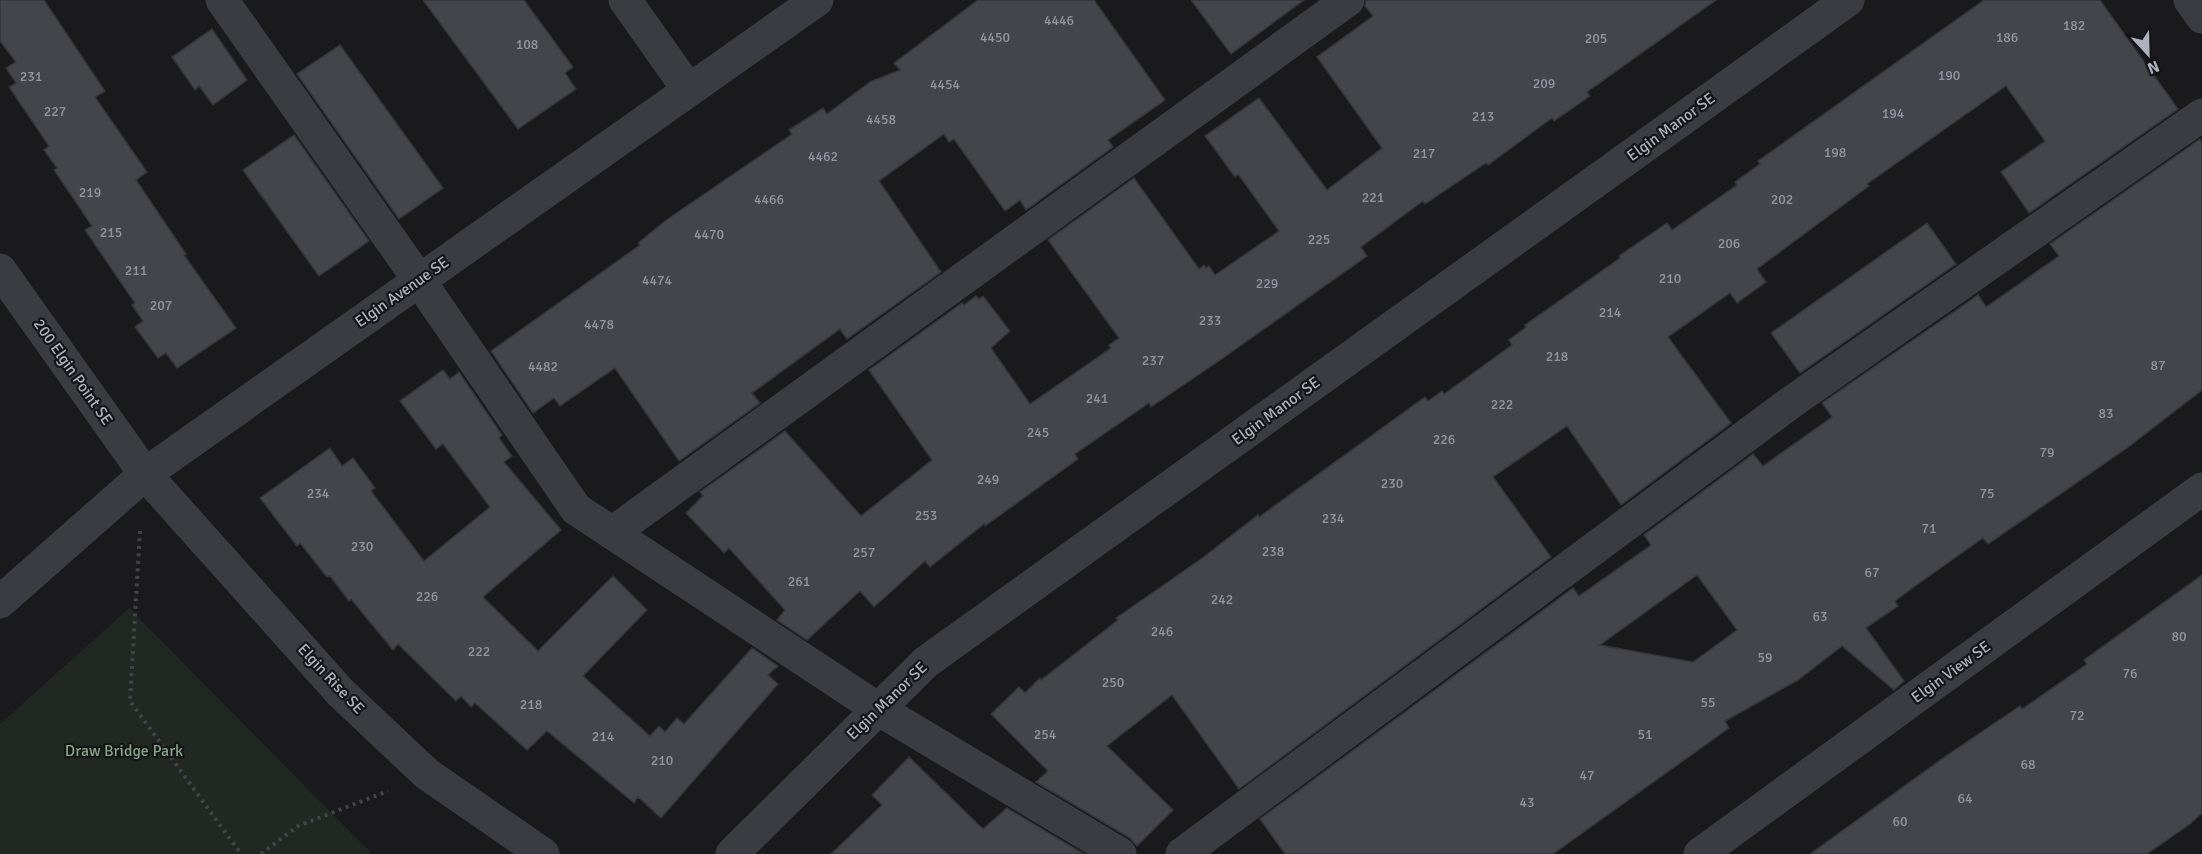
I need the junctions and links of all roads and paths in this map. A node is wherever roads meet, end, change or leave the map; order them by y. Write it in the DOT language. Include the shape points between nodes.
graph roads {
  1 [pos="222,0"];
  2 [pos="625,0"];
  3 [pos="817,0"];
  4 [pos="1348,0"];
  5 [pos="1848,0"];
  6 [pos="2190,0"];
  7 [pos="2202,17"];
  8 [pos="688,89"];
  9 [pos="2202,115"];
  10 [pos="0,270"];
  11 [pos="419,280"];
  12 [pos="145,474"];
  13 [pos="2202,489"];
  14 [pos="612,532"];
  15 [pos="0,602"];
  16 [pos="878,709"];
  17 [pos="427,774"];
  18 [pos="241,854"];
  19 [pos="261,854"];
  20 [pos="543,854"];
  21 [pos="732,854"];
  22 [pos="1120,854"];
  23 [pos="1182,854"];
  24 [pos="1700,854"];
  1 -- 11 [label="street"];
  2 -- 8 [label="street"];
  3 -- 8 [label="street, Elgin Avenue SE"];
  4 -- 14 [label="street"];
  5 -- 16 [label="street, Elgin Manor SE" via="926,662"];
  6 -- 7 [label="street"];
  8 -- 11 [label="street, Elgin Avenue SE"];
  9 -- 23 [label="street" via="1793,401"];
  10 -- 12 [label="street, 200 Elgin Point SE"];
  11 -- 12 [label="street, Elgin Avenue SE"];
  11 -- 14 [label="street" via="576,509"];
  12 -- 15 [label="street, Elgin Avenue SE"];
  12 -- 17 [label="street, Elgin Rise SE" via="341,693"];
  12 -- 18 [label="path" via="130,701"];
  13 -- 24 [label="street, Elgin View SE"];
  14 -- 16 [label="street"];
  16 -- 21 [label="street, Elgin Manor SE"];
  16 -- 22 [label="street"];
  17 -- 19 [label="path" via="298,826"];
  17 -- 20 [label="street, Elgin Rise SE"];
}
